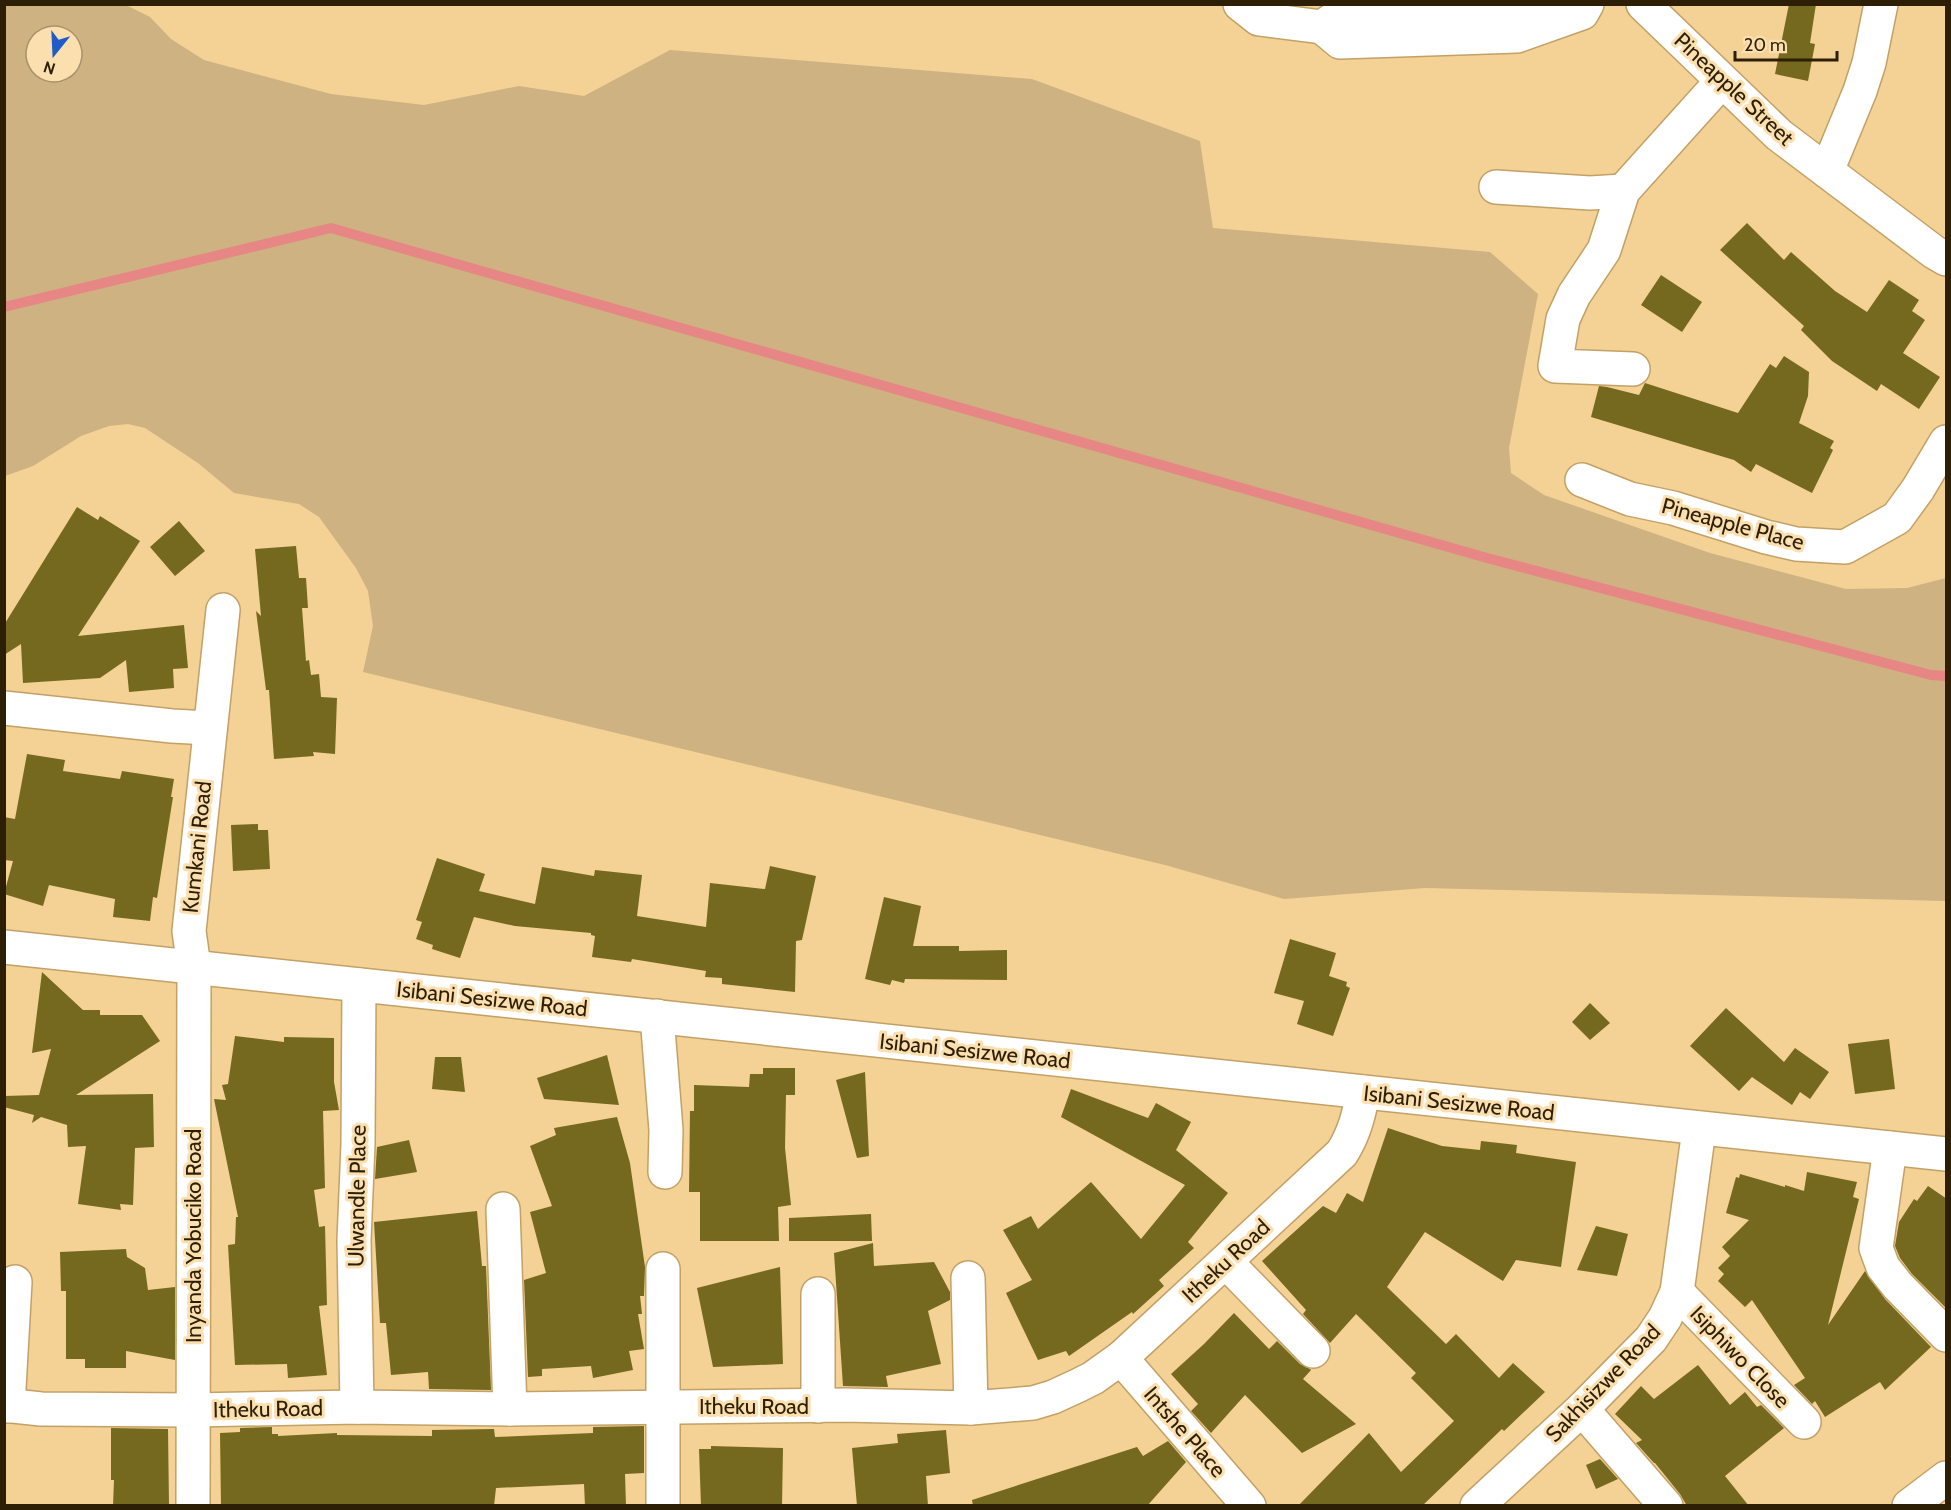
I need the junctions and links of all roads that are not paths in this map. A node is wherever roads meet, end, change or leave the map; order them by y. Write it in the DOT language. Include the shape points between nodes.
graph roads {
  1 [pos="1240,4"];
  2 [pos="1575,4"];
  3 [pos="1587,4"];
  4 [pos="1643,4"];
  5 [pos="1881,4"];
  6 [pos="1322,27"];
  7 [pos="1722,81"];
  8 [pos="1827,171"];
  9 [pos="1496,187"];
  10 [pos="1623,191"];
  11 [pos="1947,259"];
  12 [pos="1633,369"];
  13 [pos="1947,442"];
  14 [pos="1582,480"];
  15 [pos="223,610"];
  16 [pos="4,708"];
  17 [pos="209,728"];
  18 [pos="4,947"];
  19 [pos="194,967"];
  20 [pos="359,985"];
  21 [pos="657,1016"];
  22 [pos="1363,1092"];
  23 [pos="1699,1129"];
  24 [pos="1890,1148"];
  25 [pos="1947,1154"];
  26 [pos="665,1172"];
  27 [pos="503,1209"];
  28 [pos="1226,1262"];
  29 [pos="663,1269"];
  30 [pos="968,1278"];
  31 [pos="15,1282"];
  32 [pos="1677,1292"];
  33 [pos="818,1294"];
  34 [pos="1947,1335"];
  35 [pos="1313,1351"];
  36 [pos="1121,1358"];
  37 [pos="6,1405"];
  38 [pos="664,1406"];
  39 [pos="818,1406"];
  40 [pos="357,1407"];
  41 [pos="971,1408"];
  42 [pos="510,1409"];
  43 [pos="1582,1409"];
  44 [pos="192,1410"];
  45 [pos="1804,1422"];
  46 [pos="1947,1478"];
  47 [pos="193,1506"];
  48 [pos="663,1506"];
  49 [pos="1249,1506"];
  50 [pos="1477,1506"];
  51 [pos="1666,1506"];
  52 [pos="1909,1506"];
  1 -- 6 [label="street" via="1259,19"];
  2 -- 6 [label="street" via="1552,11 1344,12"];
  3 -- 6 [label="street" via="1582,13 1517,36 1340,42"];
  4 -- 7 [label="street, Pineapple Street"];
  5 -- 8 [label="street" via="1863,82"];
  7 -- 8 [label="street, Pineapple Street" via="1779,135"];
  7 -- 10 [label="street"];
  8 -- 11 [label="street, Pineapple Street"];
  9 -- 10 [label="street" via="1590,193"];
  10 -- 12 [label="street" via="1604,249 1563,319 1555,366"];
  13 -- 14 [label="street, Pineapple Place" via="1897,518 1845,547 1796,544 1766,537 1630,499"];
  15 -- 17 [label="street, Kumkani Road"];
  16 -- 17 [label="street"];
  17 -- 19 [label="street, Kumkani Road" via="190,905"];
  18 -- 19 [label="street, Isibani Sesizwe Road"];
  19 -- 20 [label="street, Isibani Sesizwe Road"];
  19 -- 44 [label="street, Inyanda Yobuciko Road"];
  20 -- 21 [label="street, Isibani Sesizwe Road"];
  20 -- 40 [label="street, Ulwandle Place" via="354,1240"];
  21 -- 22 [label="street, Isibani Sesizwe Road"];
  21 -- 26 [label="street" via="666,1130"];
  22 -- 23 [label="street, Isibani Sesizwe Road"];
  22 -- 28 [label="street, Itheku Road" via="1351,1139 1342,1153"];
  23 -- 24 [label="street, Isibani Sesizwe Road"];
  23 -- 32 [label="street, Sakhisizwe Road"];
  24 -- 25 [label="street, Isibani Sesizwe Road"];
  24 -- 34 [label="street" via="1876,1248 1883,1267 1898,1286"];
  27 -- 42 [label="street"];
  28 -- 35 [label="street"];
  28 -- 36 [label="street, Itheku Road"];
  29 -- 38 [label="street"];
  30 -- 41 [label="street"];
  31 -- 37 [label="street, Itheku Road"];
  32 -- 43 [label="street, Sakhisizwe Road" via="1651,1339"];
  32 -- 45 [label="street, Isiphiwo Close"];
  33 -- 39 [label="street"];
  36 -- 41 [label="street, Itheku Road" via="1093,1378 1053,1398"];
  36 -- 49 [label="street, Intshe Place"];
  37 -- 44 [label="street, Itheku Road"];
  38 -- 39 [label="street, Itheku Road"];
  38 -- 42 [label="street, Itheku Road"];
  38 -- 48 [label="street"];
  39 -- 41 [label="street, Itheku Road"];
  40 -- 42 [label="street, Itheku Road"];
  40 -- 44 [label="street, Itheku Road"];
  43 -- 50 [label="street, Sakhisizwe Road"];
  43 -- 51 [label="street"];
  44 -- 47 [label="street, Inyanda Yobuciko Road"];
  46 -- 52 [label="street"];
}
